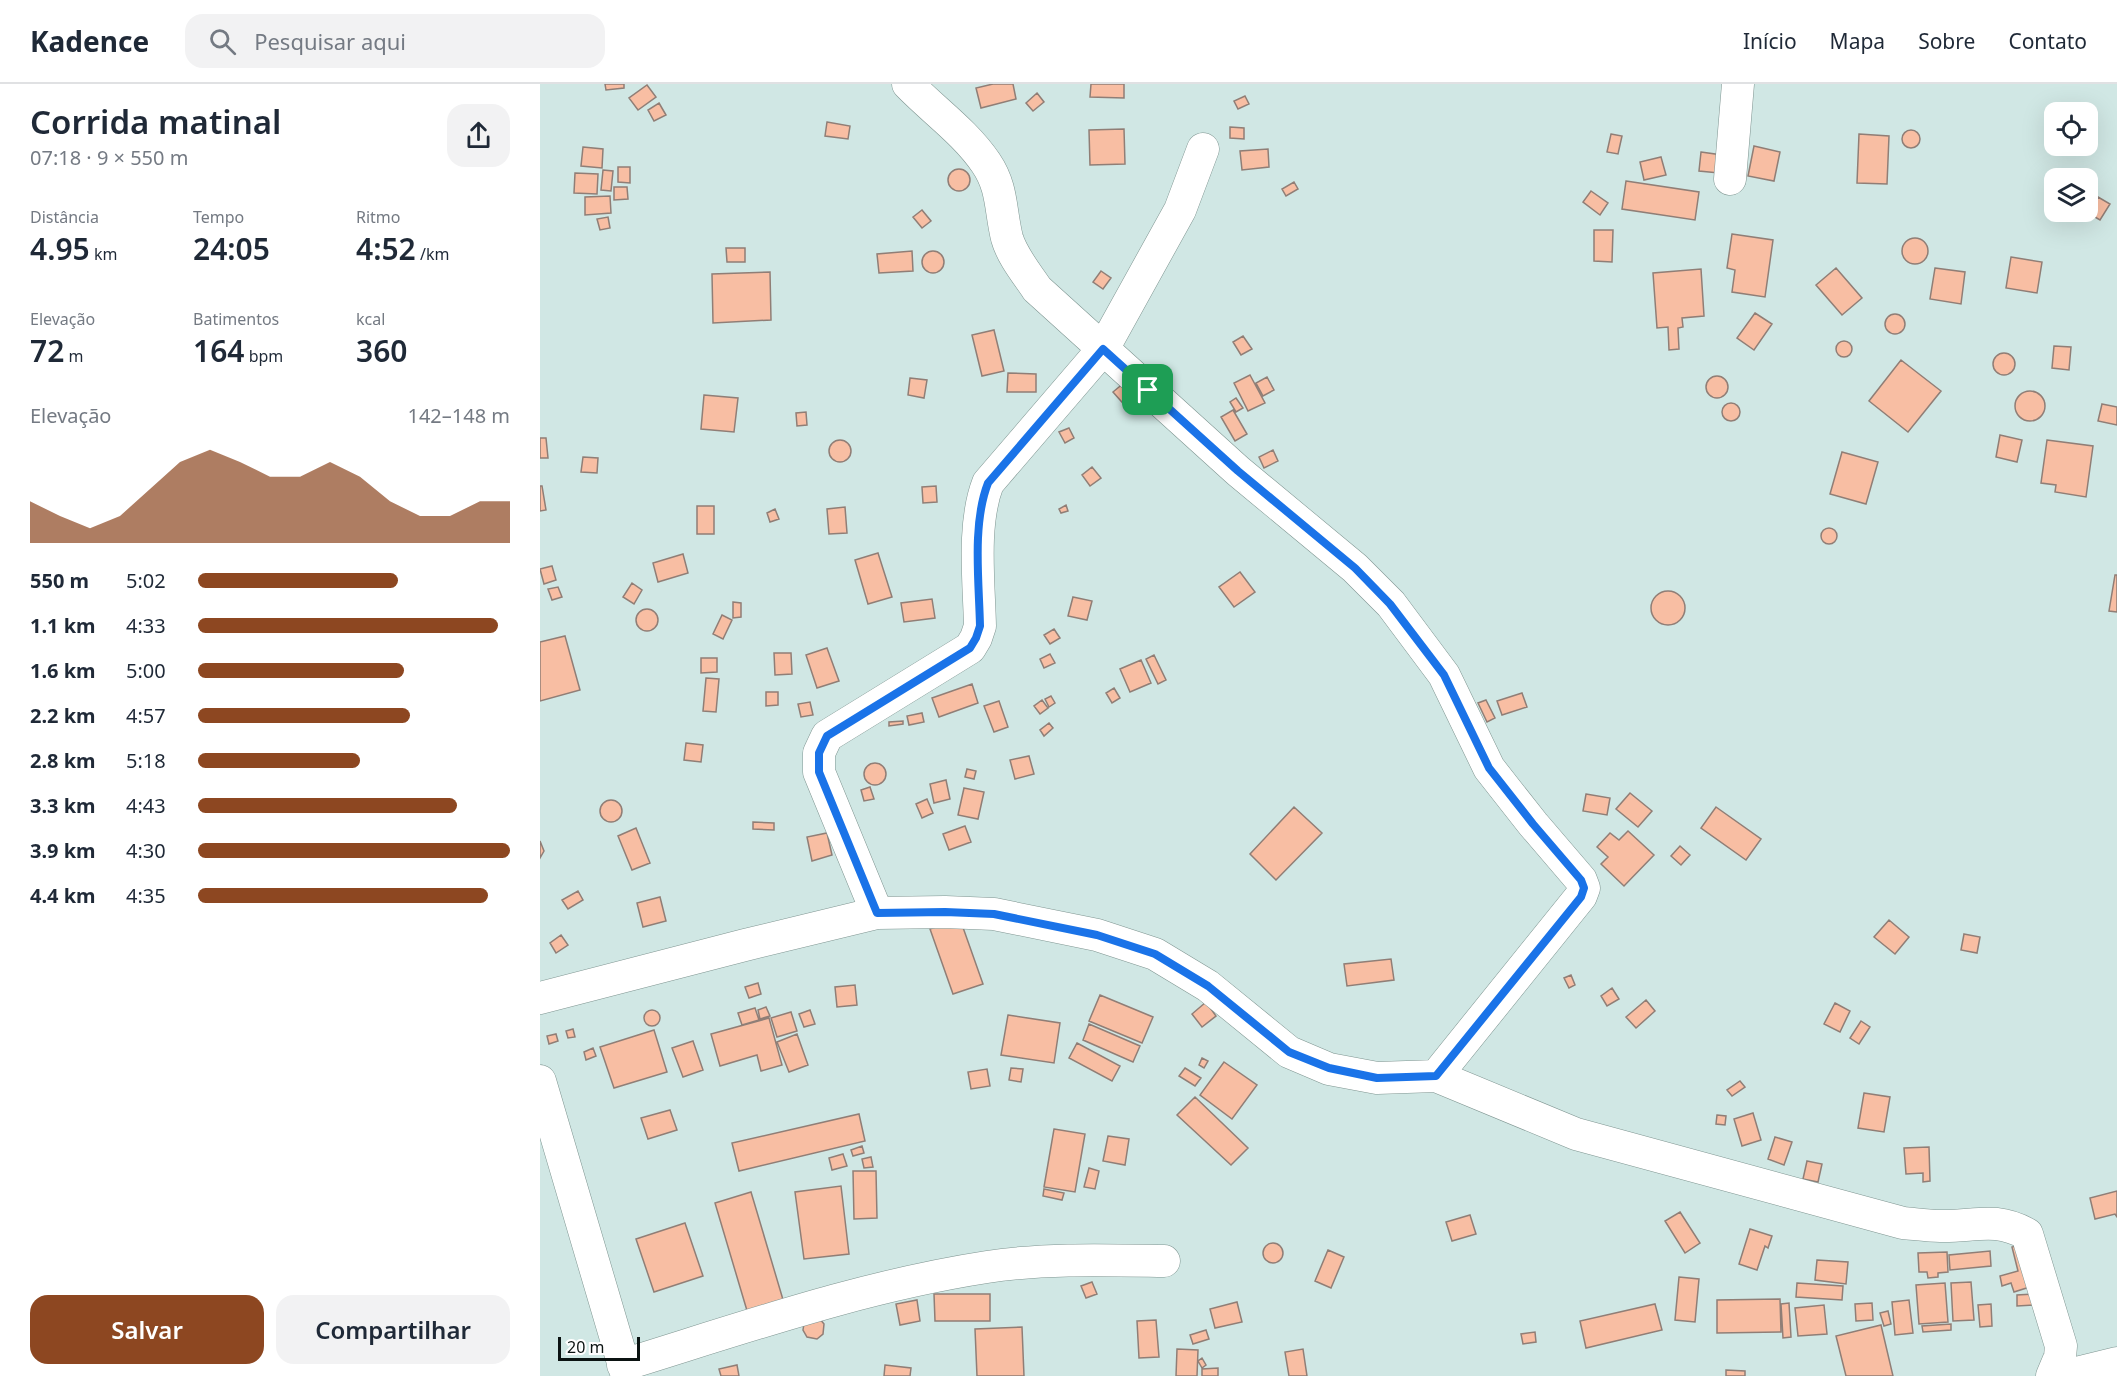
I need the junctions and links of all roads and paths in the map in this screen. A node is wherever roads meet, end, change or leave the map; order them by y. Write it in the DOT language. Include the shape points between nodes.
graph roads {
  1 [pos="908,84"];
  2 [pos="1738,84"];
  3 [pos="1203,149"];
  4 [pos="1730,179"];
  5 [pos="1103,349"];
  6 [pos="877,913"];
  7 [pos="540,998"];
  8 [pos="1436,1076"];
  9 [pos="540,1081"];
  10 [pos="551,1163"];
  11 [pos="1164,1261"];
  12 [pos="2117,1363"];
  13 [pos="625,1370"];
  14 [pos="2052,1376"];
  15 [pos="2064,1376"];
  1 -- 5 [label="street" via="987,164 1000,193 1007,239 1037,289"];
  2 -- 4 [label="street"];
  3 -- 5 [label="street" via="1180,210"];
  5 -- 6 [label="street" via="988,483 979,522 980,626 970,648 827,736 819,753 819,772"];
  5 -- 8 [label="street" via="1238,471 1355,568 1390,604 1444,675 1489,768 1581,880 1581,897"];
  6 -- 7 [label="street"];
  6 -- 8 [label="street" via="994,914 1097,935 1155,954 1208,986 1289,1052 1329,1068 1377,1078"];
  8 -- 14 [label="street" via="1576,1134 1892,1220 1940,1226 2012,1226 2027,1234 2061,1346"];
  9 -- 10 [label="street"];
  10 -- 13 [label="street"];
  11 -- 13 [label="street" via="1082,1259 989,1267 900,1283 787,1314"];
  12 -- 15 [label="street"];
}
